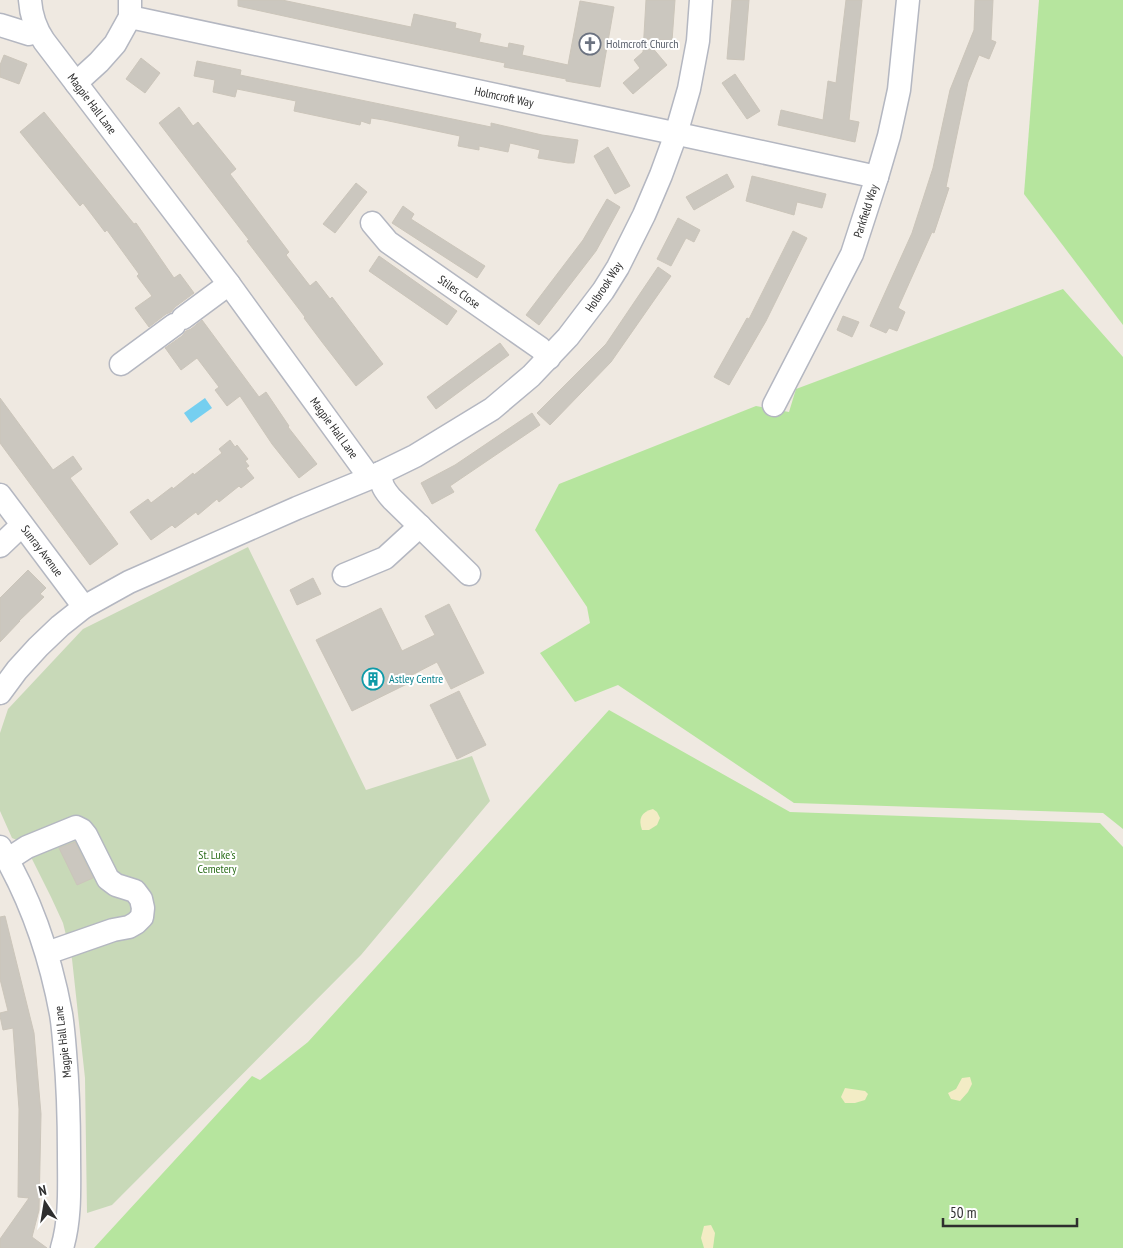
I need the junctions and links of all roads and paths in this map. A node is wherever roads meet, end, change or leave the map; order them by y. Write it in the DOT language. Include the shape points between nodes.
graph roads {
  1 [pos="30,0"];
  2 [pos="701,0"];
  3 [pos="908,0"];
  4 [pos="130,9"];
  5 [pos="0,25"];
  6 [pos="36,30"];
  7 [pos="76,82"];
  8 [pos="676,134"];
  9 [pos="877,177"];
  10 [pos="372,223"];
  11 [pos="229,284"];
  12 [pos="549,358"];
  13 [pos="121,364"];
  14 [pos="774,405"];
  15 [pos="376,476"];
  16 [pos="0,495"];
  17 [pos="22,525"];
  18 [pos="420,526"];
  19 [pos="0,546"];
  20 [pos="468,574"];
  21 [pos="344,575"];
  22 [pos="84,607"];
  23 [pos="0,693"];
  24 [pos="4,854"];
  25 [pos="47,953"];
  26 [pos="62,1248"];
  1 -- 6 [label="street, Magpie Hall Lane"];
  2 -- 8 [label="street, Holbrook Way" via="698,41"];
  3 -- 9 [label="street, Parkfield Way" via="899,90"];
  4 -- 7 [label="street" via="115,44"];
  4 -- 8 [label="street, Holmcroft Way"];
  5 -- 6 [label="street" via="29,34"];
  6 -- 7 [label="street, Magpie Hall Lane"];
  7 -- 11 [label="street, Magpie Hall Lane"];
  8 -- 9 [label="street, Holmcroft Way"];
  8 -- 12 [label="street, Holbrook Way" via="644,215 618,267 586,314"];
  9 -- 14 [label="street, Parkfield Way" via="852,254"];
  10 -- 12 [label="street, Stiles Close" via="388,242 540,348"];
  11 -- 13 [label="street"];
  11 -- 15 [label="street, Magpie Hall Lane"];
  12 -- 15 [label="street, Holbrook Way" via="492,409"];
  15 -- 18 [label="street, Magpie Hall Lane" via="392,499"];
  15 -- 22 [label="street" via="129,582"];
  16 -- 17 [label="street, Sunray Avenue"];
  17 -- 19 [label="street"];
  17 -- 22 [label="street, Sunray Avenue"];
  18 -- 20 [label="street, Magpie Hall Lane"];
  18 -- 21 [label="street" via="386,558"];
  22 -- 23 [label="street" via="38,647"];
  24 -- 25 [label="street, Magpie Hall Lane" via="28,901"];
  24 -- 25 [label="street" via="76,827 86,835 108,879 135,891 141,899 142,917 136,923"];
  25 -- 26 [label="street, Magpie Hall Lane" via="61,1015 68,1095 68,1205"];
}
